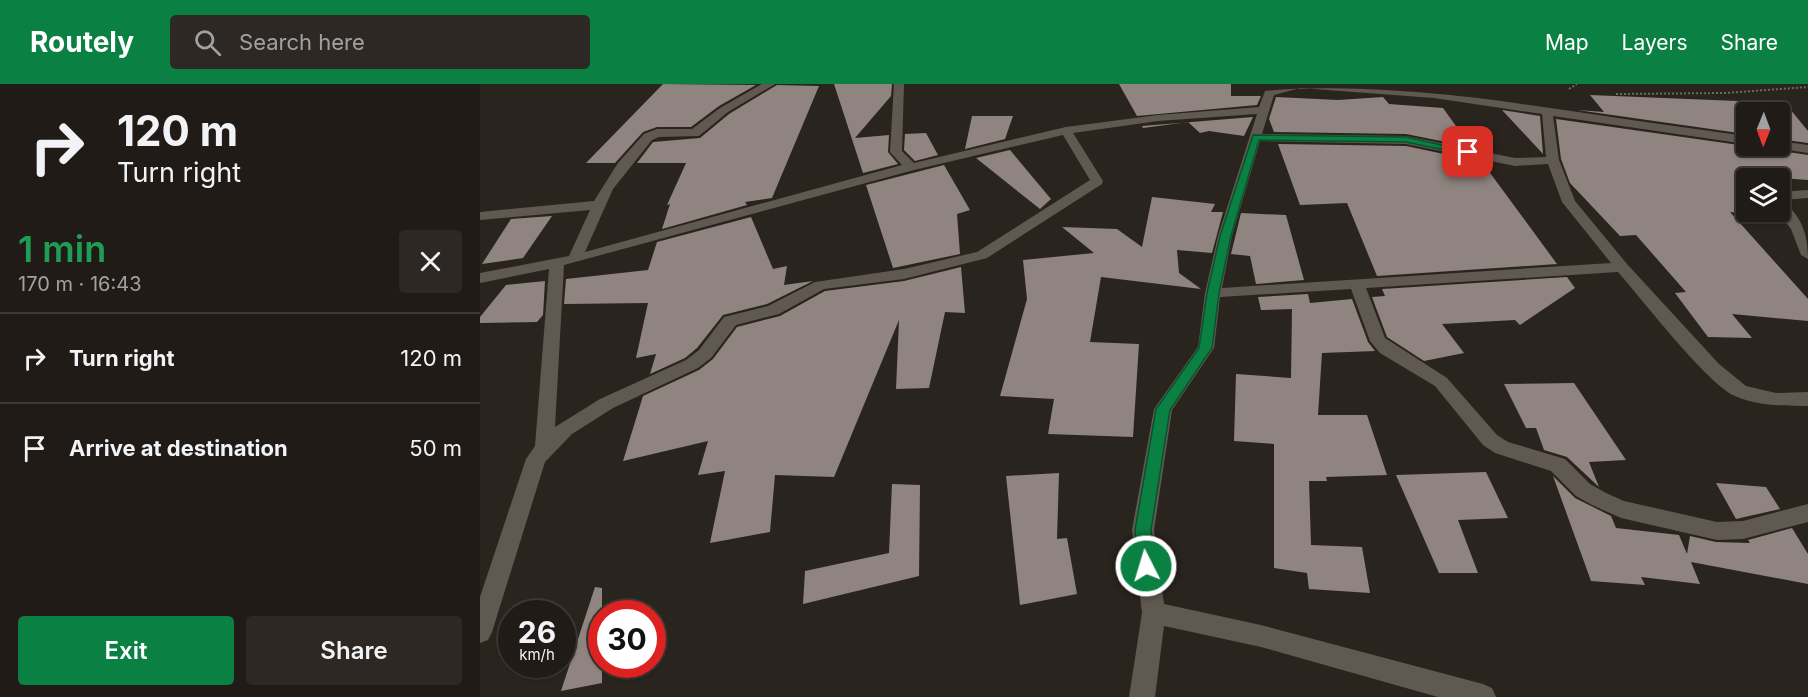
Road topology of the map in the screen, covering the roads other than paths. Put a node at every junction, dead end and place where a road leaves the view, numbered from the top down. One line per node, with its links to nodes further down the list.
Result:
1 (770, 84): 15 (street)
2 (899, 84): 12 (street)
3 (1302, 84): 4 (street); 5 (street)
4 (1264, 110): 6 (street); 7 (street)
5 (1547, 111): 8 (street); 11 (street)
6 (1066, 131): 12 (street); 26 (street)
7 (1256, 137): 11 (street); 24 (street)
8 (1736, 139)
9 (1790, 147): 10 (street)
10 (1806, 151)
11 (1553, 160): 21 (street)
12 (911, 167): 19 (street)
13 (1808, 194): 14 (street)
14 (1790, 195)
15 (598, 206): 16 (street); 19 (street)
16 (480, 216)
17 (1790, 218): 18 (street)
18 (1808, 255)
19 (575, 259): 20 (street)
20 (557, 263): 22 (street); 26 (street)
21 (1622, 267): 23 (street); 25 (street)
22 (480, 278)
23 (1356, 282): 24 (street); 27 (street)
24 (1213, 293): 28 (street)
25 (1808, 399)
26 (544, 445): 29 (street)
27 (1808, 513)
28 (1154, 613): 30 (street); 31 (street)
29 (480, 632)
30 (1142, 697)
31 (1483, 697)

